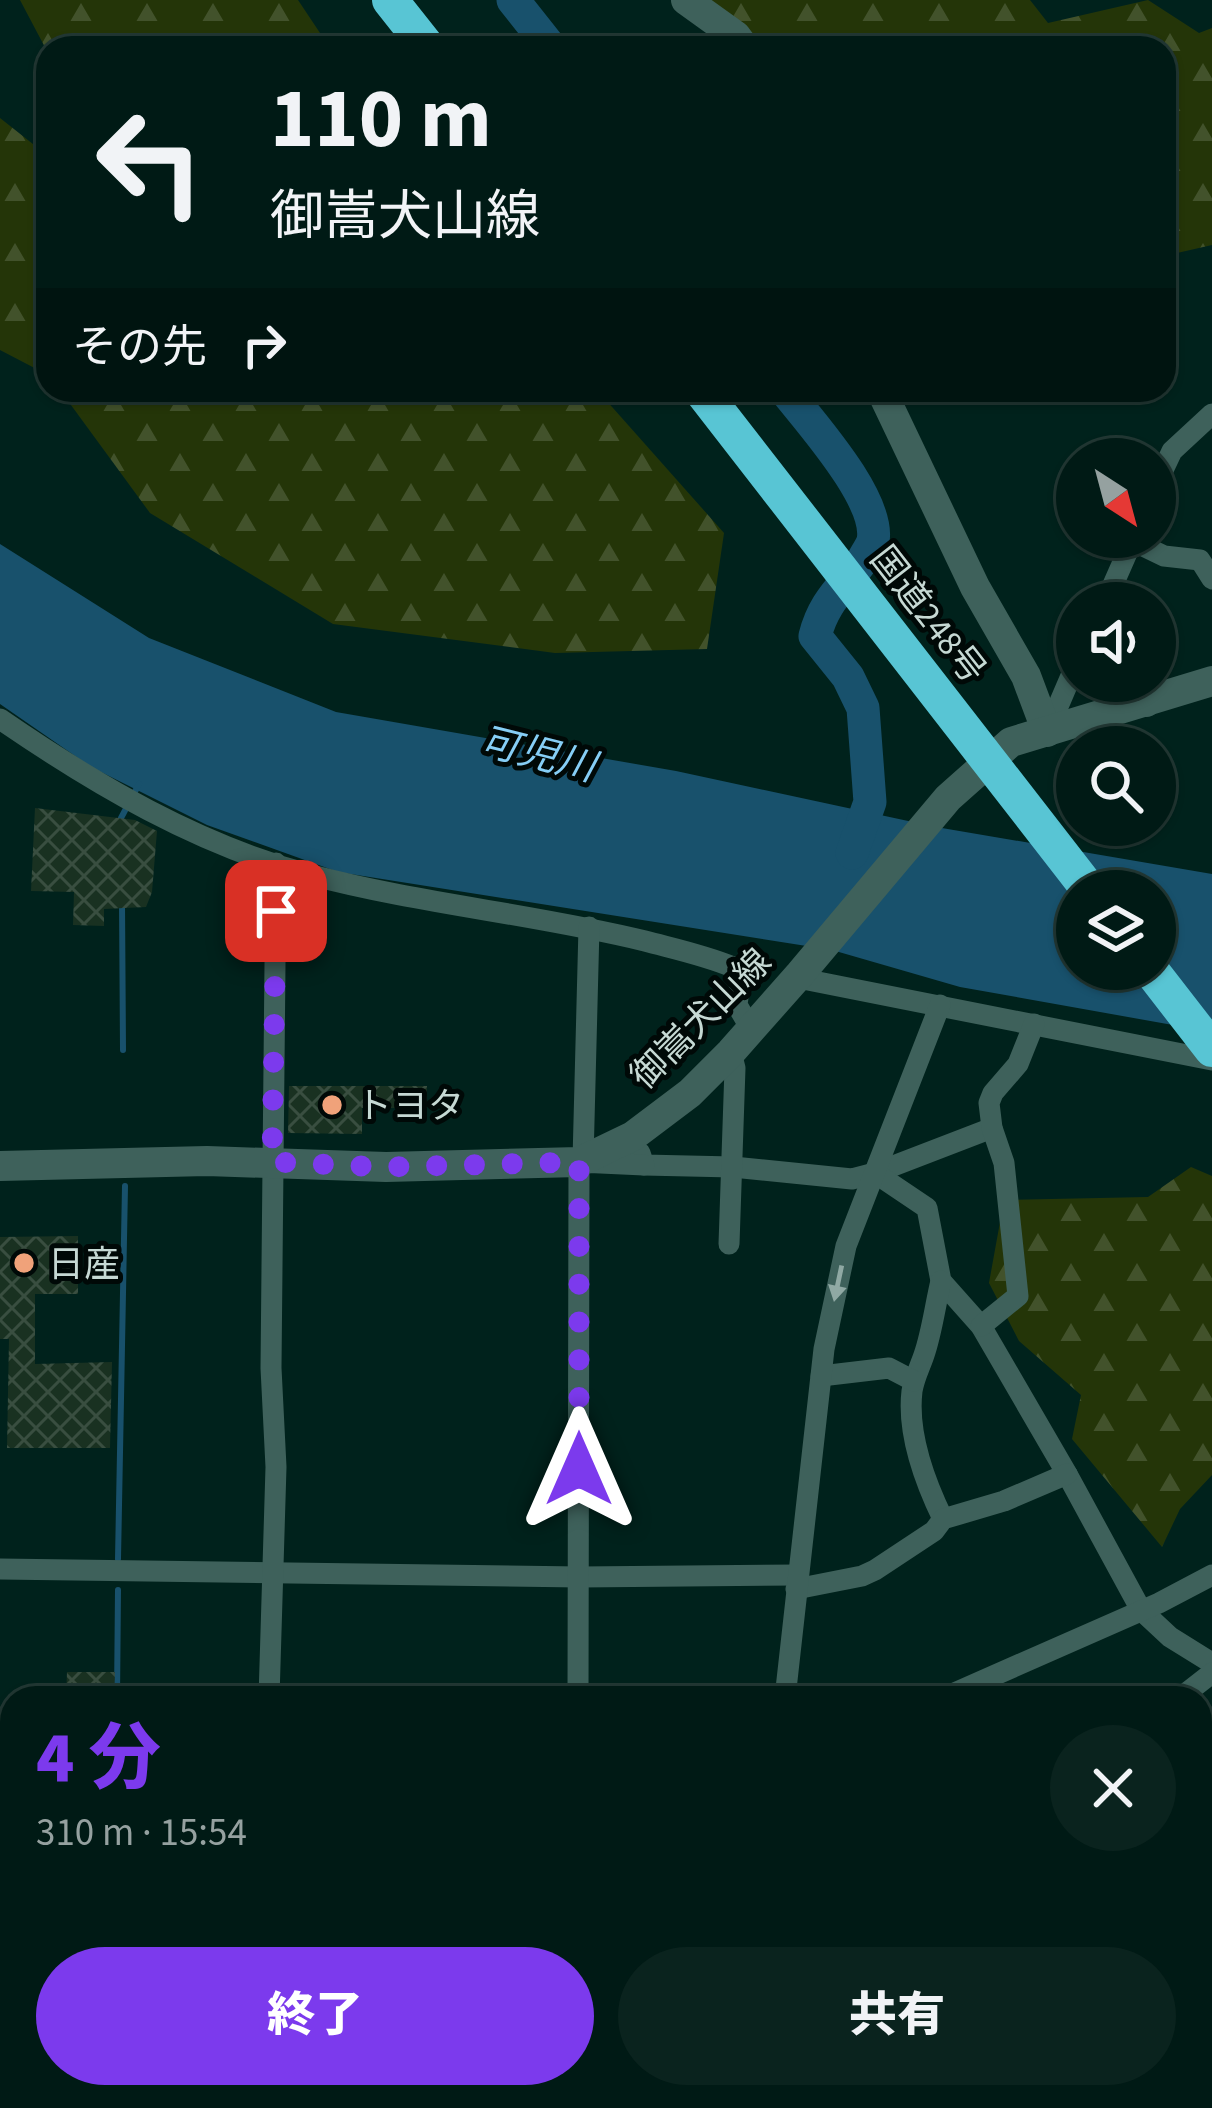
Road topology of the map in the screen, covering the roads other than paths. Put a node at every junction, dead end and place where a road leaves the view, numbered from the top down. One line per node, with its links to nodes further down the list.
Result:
1 (390, 0): 3 (highway)
2 (686, 0): 4 (main road)
3 (418, 36)
4 (736, 36)
5 (710, 402): 18 (highway, 国道248号)
6 (886, 402): 16 (main road)
7 (1212, 414): 8 (street)
8 (1176, 448)
9 (1176, 557): 10 (street)
10 (1212, 579)
11 (1212, 681): 12 (main road, 御嵩犬山線)
12 (1176, 692)
13 (1060, 702): 16 (street)
14 (1143, 702): 16 (main road, 御嵩犬山線)
15 (0, 719): 17 (street)
16 (1047, 732): 20 (main road, 御嵩犬山線)
17 (276, 863): 19 (street); 30 (street)
18 (1074, 870)
19 (589, 927): 24 (street); 29 (street)
20 (800, 974): 22 (street); 24 (main road, 御嵩犬山線)
21 (1166, 990): 25 (highway)
22 (940, 1005): 23 (street); 34 (street)
23 (1034, 1024): 26 (street); 27 (street)
24 (741, 1041): 28 (main road, 御嵩犬山線); 33 (street)
25 (1212, 1049)
26 (1212, 1060)
27 (992, 1128): 34 (street); 37 (street)
28 (633, 1136): 29 (main road, 御嵩犬山線); 32 (street)
29 (581, 1161): 30 (main road, 御嵩犬山線); 32 (street); 45 (street)
30 (272, 1162): 31 (main road, 御嵩犬山線); 43 (street)
31 (0, 1166)
32 (644, 1166): 33 (street)
33 (733, 1167): 34 (street); 35 (street)
34 (875, 1173): 36 (street); 38 (street, one-way to 38)
35 (729, 1244)
36 (941, 1281): 37 (street); 39 (street)
37 (981, 1326): 40 (street)
38 (821, 1376): 39 (street); 46 (street)
39 (914, 1382): 41 (street)
40 (1067, 1474): 41 (street); 47 (street)
41 (943, 1519): 46 (street)
42 (0, 1569): 43 (street)
43 (272, 1571): 45 (street); 49 (street)
44 (1212, 1575): 47 (street)
45 (580, 1577): 46 (street); 50 (street)
46 (797, 1582): 51 (street)
47 (1141, 1610): 48 (street); 52 (street)
48 (1212, 1663)
49 (269, 1686)
50 (578, 1686)
51 (786, 1686)
52 (970, 1686)

